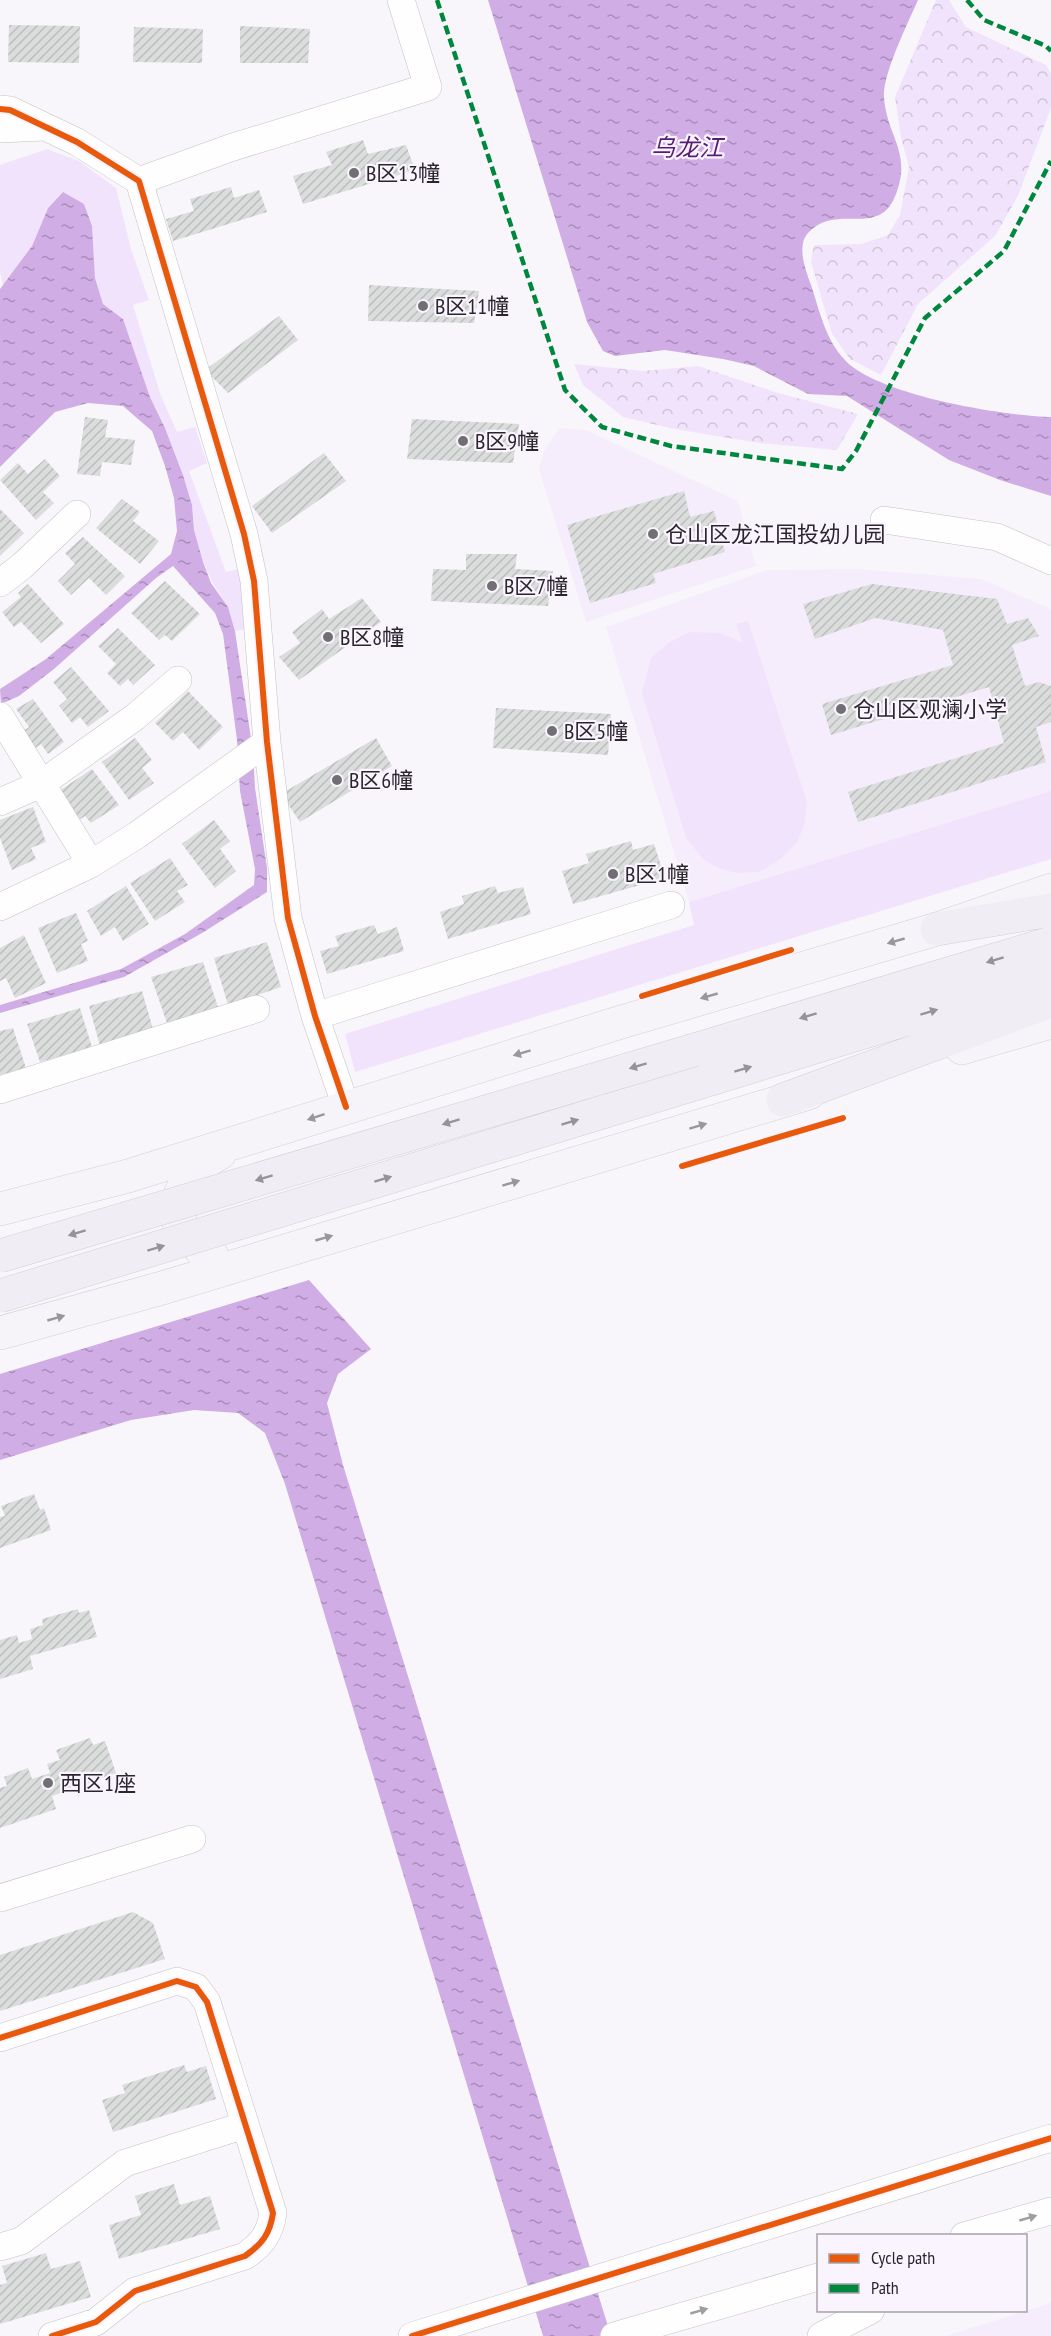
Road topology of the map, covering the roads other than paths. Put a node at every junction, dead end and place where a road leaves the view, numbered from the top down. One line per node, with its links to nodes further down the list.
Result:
1 (401, 0): 5 (street)
2 (0, 109): 3 (street)
3 (47, 127): 4 (street); 5 (street)
4 (0, 129)
5 (139, 181): 12 (street)
6 (77, 514): 9 (street)
7 (884, 520): 8 (street)
8 (1051, 561)
9 (0, 583)
10 (178, 681): 13 (street)
11 (0, 716): 13 (street)
12 (253, 752): 15 (street); 25 (street)
13 (41, 784): 14 (street); 15 (street)
14 (0, 802)
15 (91, 864): 18 (street)
16 (1051, 890): 20 (main road)
17 (671, 905): 25 (street)
18 (0, 907)
19 (1051, 910): 20 (highway)
20 (937, 929): 29 (main road, one-way to 29)
21 (1051, 943): 33 (highway, one-way to 33, bridge)
22 (1051, 975): 35 (highway, one-way to 22, bridge)
23 (1051, 1001): 28 (highway)
24 (256, 1009): 27 (street)
25 (315, 1016): 29 (street)
26 (1051, 1022): 28 (main road)
27 (0, 1090)
28 (783, 1100): 32 (main road, one-way to 28)
29 (346, 1107): 30 (main road, one-way to 30)
30 (243, 1140): 31 (main road); 32 (main road)
31 (0, 1209)
32 (278, 1252): 37 (main road, one-way to 32)
33 (0, 1256)
34 (0, 1278): 36 (main road)
35 (0, 1296)
36 (0, 1319)
37 (0, 1333)
38 (192, 1839): 39 (street)
39 (0, 1898)
40 (0, 2038): 41 (street)
41 (245, 2125): 46 (street); 49 (street)
42 (1051, 2138): 50 (street)
43 (1051, 2211): 44 (street, one-way to 43)
44 (994, 2230): 45 (street)
45 (970, 2234)
46 (0, 2247)
47 (817, 2278): 51 (street, one-way to 47)
48 (867, 2312): 52 (street)
49 (52, 2336)
50 (412, 2336)
51 (614, 2336)
52 (821, 2336)

